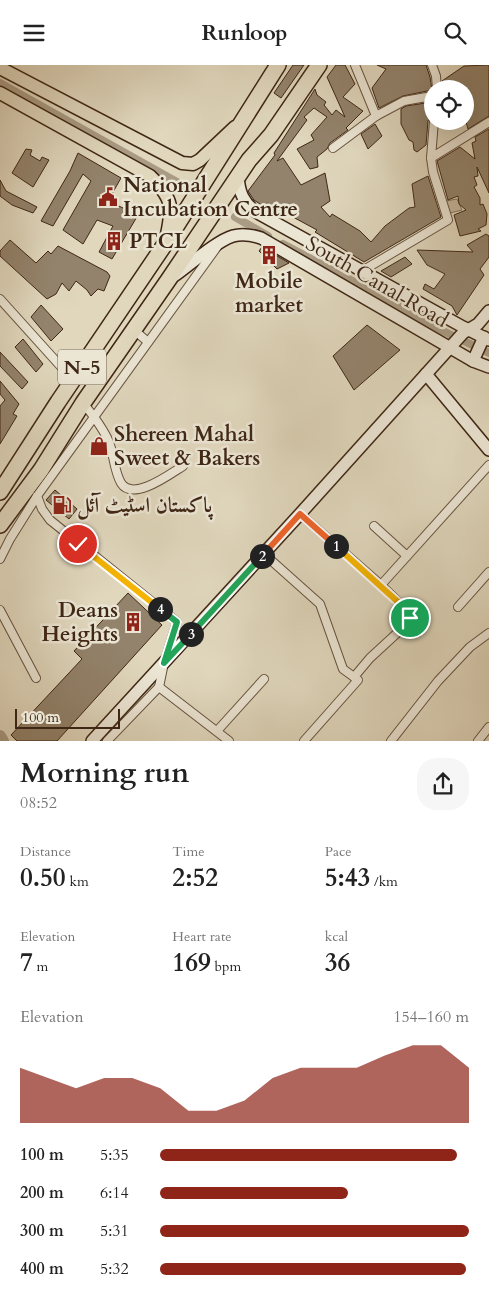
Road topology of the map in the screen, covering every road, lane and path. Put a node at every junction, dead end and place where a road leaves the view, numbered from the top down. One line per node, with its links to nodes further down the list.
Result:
1 (278, 65): 9 (highway, N-5)
2 (319, 65): 15 (highway, N-5)
3 (355, 65): 10 (street)
4 (432, 65): 6 (street)
5 (0, 68): 9 (main road)
6 (436, 80)
7 (0, 93): 16 (main road)
8 (424, 97): 10 (street)
9 (247, 115): 16 (highway, N-5)
10 (376, 116): 13 (street)
11 (489, 122): 14 (street)
12 (433, 130): 14 (street)
13 (333, 148)
14 (431, 158): 18 (street)
15 (236, 184): 18 (main road); 19 (highway, N-5)
16 (165, 243): 32 (highway, N-5)
17 (220, 243): 19 (main road, South Canal Road); 25 (street); 26 (main road, South Canal Road)
18 (362, 271): 23 (main road)
19 (169, 279): 22 (highway, N-5)
20 (0, 299): 32 (street)
21 (489, 311): 23 (main road)
22 (134, 330): 25 (street); 28 (highway, N-5)
23 (465, 331): 24 (main road); 26 (main road)
24 (486, 339): 27 (main road)
25 (148, 343): 31 (street)
26 (451, 347): 27 (main road, South Canal Road); 30 (main road)
27 (473, 360): 29 (main road, South Canal Road)
28 (108, 367): 31 (street); 33 (highway, N-5)
29 (489, 367)
30 (426, 374): 36 (main road); 43 (main road)
31 (122, 378): 34 (street)
32 (73, 380): 37 (highway, N-5)
33 (83, 403): 34 (street); 35 (highway, N-5)
34 (94, 417): 39 (street); 40 (street)
35 (60, 440): 37 (highway); 40 (street); 44 (highway, N-5)
36 (489, 450)
37 (20, 460): 41 (highway, N-5)
38 (489, 465): 47 (street)
39 (182, 466)
40 (52, 474): 42 (street)
41 (0, 492)
42 (37, 496): 48 (street); 54 (street)
43 (300, 514): 46 (main road); 50 (street)
44 (0, 525)
45 (374, 526): 47 (street)
46 (264, 554): 54 (main road); 55 (street)
47 (407, 555): 50 (street)
48 (0, 559)
49 (489, 571): 51 (street)
50 (381, 585): 55 (street)
51 (458, 607)
52 (0, 611): 56 (street)
53 (489, 635): 65 (street)
54 (164, 663): 58 (street); 62 (main road)
55 (354, 677): 64 (street)
56 (36, 678)
57 (264, 679): 60 (street)
58 (159, 687): 60 (street); 63 (street)
59 (489, 727): 66 (street)
60 (217, 731): 61 (street)
61 (224, 740)
62 (92, 741)
63 (107, 741)
64 (304, 741)
65 (391, 741)
66 (478, 741)

